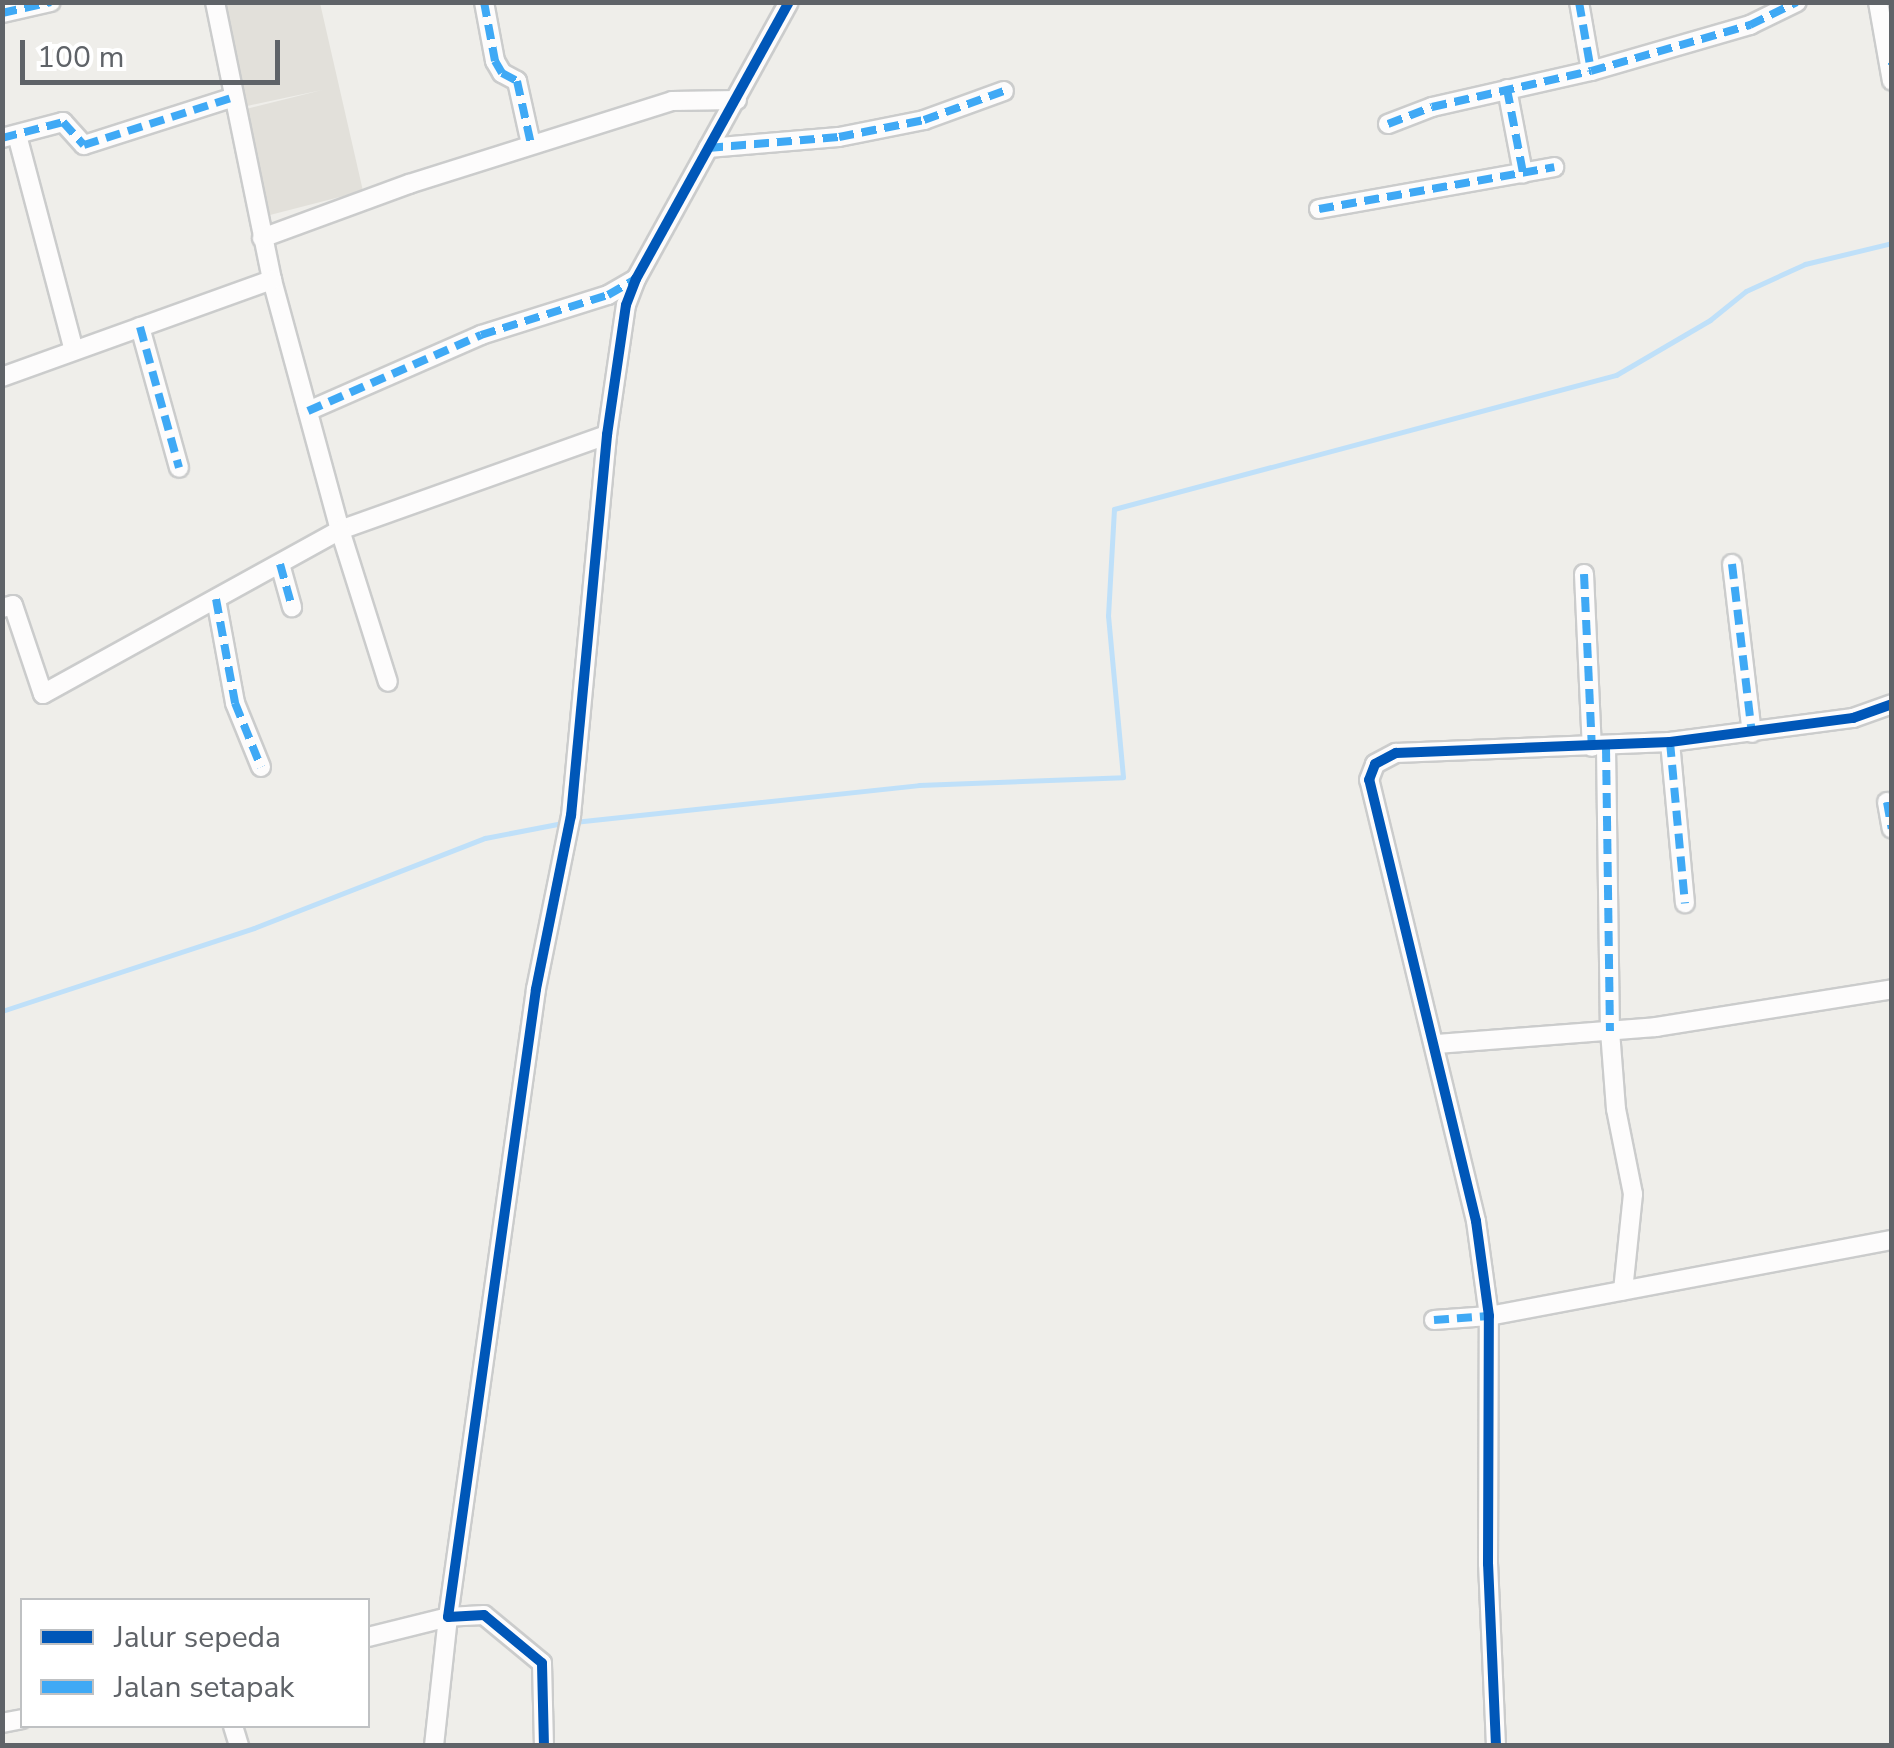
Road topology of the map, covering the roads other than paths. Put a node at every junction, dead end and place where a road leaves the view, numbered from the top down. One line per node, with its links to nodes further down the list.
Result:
1 (51, 2): 8 (street)
2 (215, 2): 13 (street)
3 (484, 2): 17 (street)
4 (789, 2): 14 (street)
5 (1579, 2): 9 (street)
6 (1797, 2): 9 (street)
7 (1878, 2): 10 (street)
8 (2, 13)
9 (1591, 71): 11 (street)
10 (1891, 71)
11 (1507, 89): 15 (street); 20 (street)
12 (1004, 91): 18 (street)
13 (234, 97): 16 (street); 22 (street)
14 (736, 100): 17 (street); 18 (street)
15 (1388, 124)
16 (10, 137): 26 (street)
17 (532, 144): 22 (street)
18 (708, 148): 23 (street)
19 (1554, 167): 20 (street)
20 (1523, 173): 21 (street)
21 (1319, 209)
22 (262, 238): 24 (street)
23 (636, 279): 28 (street); 29 (street)
24 (272, 280): 25 (street); 28 (street)
25 (140, 327): 26 (street); 30 (street)
26 (74, 351): 27 (street)
27 (2, 376)
28 (308, 411): 31 (street)
29 (607, 435): 31 (street); 54 (street)
30 (179, 468)
31 (340, 530): 32 (street); 38 (street)
32 (280, 564): 35 (street); 36 (street)
33 (1732, 564): 40 (street)
34 (1584, 574): 42 (street)
35 (216, 599): 37 (street); 43 (street)
36 (292, 607)
37 (2, 608)
38 (388, 682)
39 (1892, 704): 40 (street)
40 (1752, 732): 41 (street)
41 (1670, 742): 42 (street); 46 (street)
42 (1599, 747): 48 (street); 49 (street)
43 (261, 767)
44 (1887, 802): 45 (street)
45 (1892, 829)
46 (1685, 903)
47 (1892, 989): 48 (street)
48 (1610, 1031): 49 (street); 51 (street)
49 (1436, 1044): 52 (street)
50 (1892, 1240): 51 (street)
51 (1623, 1290): 52 (street)
52 (1489, 1316): 53 (street); 58 (street)
53 (1434, 1320)
54 (448, 1616): 55 (street); 56 (street); 57 (street)
55 (370, 1637)
56 (434, 1746)
57 (544, 1746)
58 (1496, 1746)

